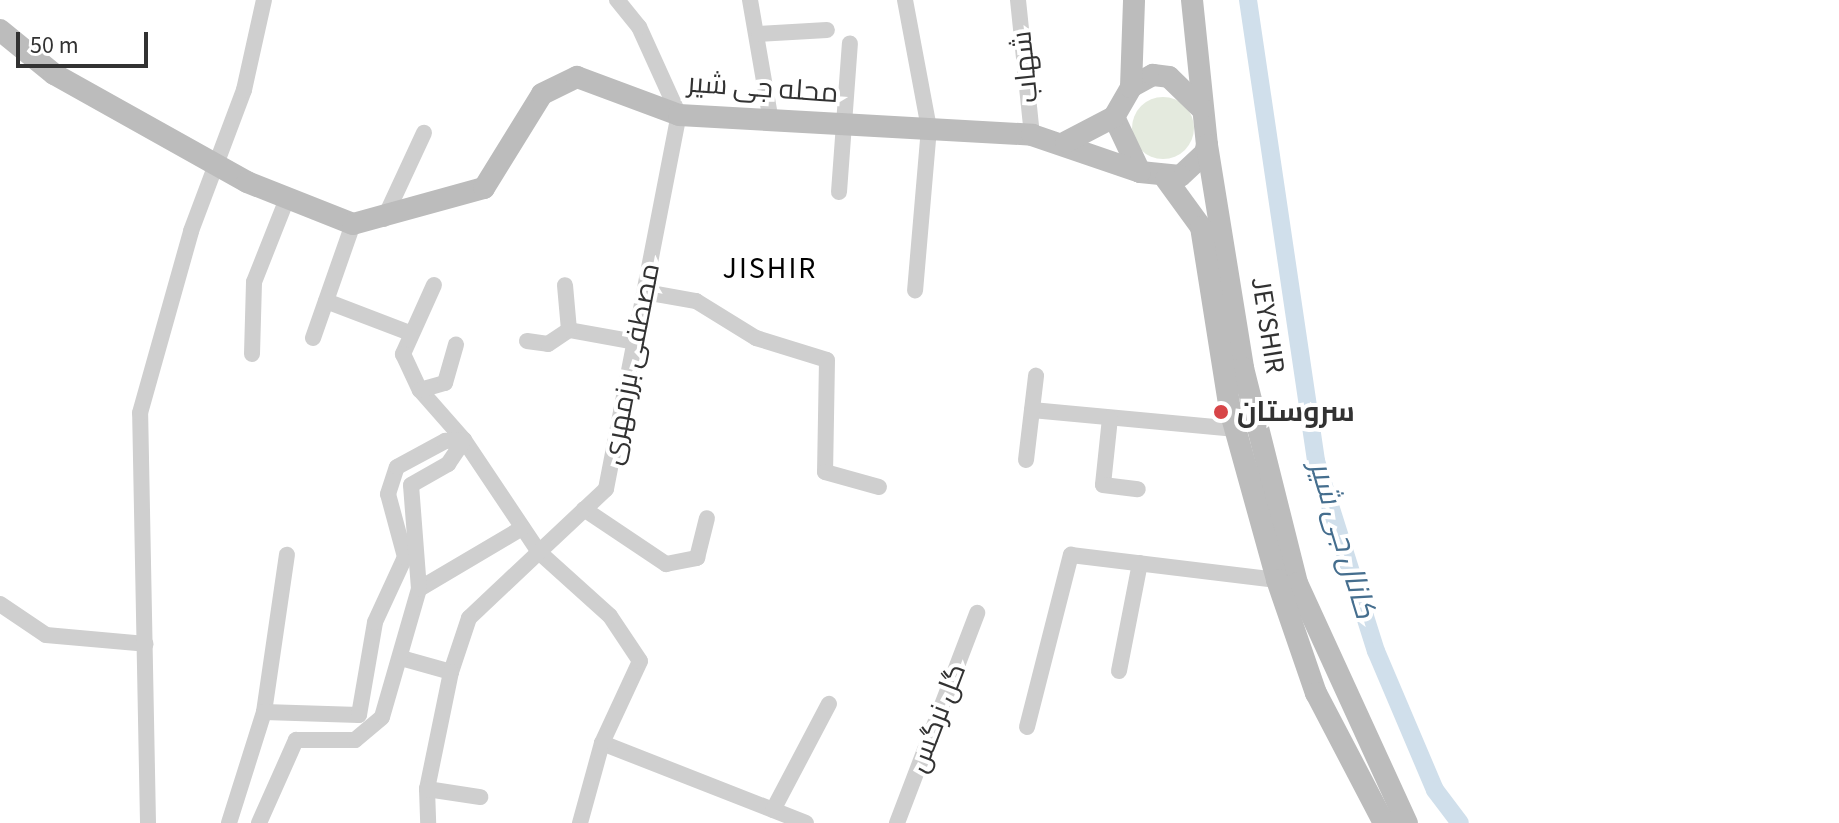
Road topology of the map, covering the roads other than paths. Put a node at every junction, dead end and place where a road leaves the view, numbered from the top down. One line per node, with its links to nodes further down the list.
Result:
1 (264, 0): 23 (street)
2 (617, 0): 14 (street)
3 (750, 0): 10 (street)
4 (905, 0): 18 (street)
5 (1018, 0): 20 (street, شهاب)
6 (1134, 0): 12 (main road)
7 (1192, 0): 13 (main road)
8 (0, 30): 23 (main road, محله جی شیر)
9 (827, 30): 10 (street)
10 (759, 34): 16 (street)
11 (850, 43): 17 (street)
12 (1131, 87): 13 (main road); 15 (main road)
13 (1201, 108): 22 (main road)
14 (679, 115): 16 (main road, محله جی شیر); 28 (main road, محله جی شیر); 33 (street, مصطفی برزمهری)
15 (1114, 117): 21 (main road); 24 (main road)
16 (771, 121): 17 (main road, محله جی شیر)
17 (849, 124): 18 (main road, محله جی شیر); 26 (street)
18 (929, 128): 20 (main road, محله جی شیر); 32 (street)
19 (424, 133): 28 (street)
20 (1032, 135): 21 (main road, محله جی شیر)
21 (1066, 142): 24 (main road, محله جی شیر)
22 (1207, 145): 25 (main road); 80 (main road, JEYSHIR)
23 (220, 166): 27 (main road, محله جی شیر); 61 (street)
24 (1140, 172): 25 (main road)
25 (1166, 179): 46 (main road, JEYSHIR)
26 (839, 192)
27 (286, 201): 29 (main road, محله جی شیر); 41 (street)
28 (384, 219): 29 (main road, محله جی شیر)
29 (353, 224): 34 (street)
30 (434, 285): 36 (street)
31 (565, 285): 35 (street)
32 (915, 290)
33 (645, 292): 39 (street, مصطفی برزمهری); 49 (street)
34 (326, 301): 36 (street); 37 (street)
35 (569, 330): 38 (street); 39 (street)
36 (410, 333): 43 (street)
37 (313, 338)
38 (527, 341)
39 (635, 342): 51 (street, مصطفی برزمهری)
40 (456, 345): 43 (street)
41 (252, 354)
42 (1036, 376): 44 (street)
43 (420, 390): 47 (street)
44 (1032, 410): 45 (street); 48 (street)
45 (1110, 418): 46 (street); 50 (street)
46 (1236, 429): 57 (main road, JEYSHIR)
47 (464, 440): 53 (street); 58 (street); 66 (street)
48 (1026, 460)
49 (879, 487)
50 (1138, 489)
51 (584, 509): 52 (street); 54 (street, مصطفی برزمهری)
52 (707, 518)
53 (522, 528): 54 (street); 58 (street)
54 (539, 552): 64 (street, مصطفی برزمهری); 68 (street)
55 (287, 555): 66 (street)
56 (1140, 563): 57 (street); 63 (street); 67 (street)
57 (1277, 580): 79 (main road, JEYSHIR)
58 (419, 589): 62 (street)
59 (0, 604): 61 (street)
60 (977, 613): 78 (street, گل نرگس)
61 (146, 644): 73 (street)
62 (401, 658): 64 (street); 75 (street)
63 (1119, 671)
64 (451, 672): 69 (street, مصطفی برزمهری)
65 (829, 704): 71 (street)
66 (264, 712): 74 (street)
67 (1027, 727)
68 (602, 743): 71 (street); 72 (street)
69 (427, 789): 70 (street); 76 (street, مصطفی برزمهری)
70 (480, 797)
71 (773, 810): 77 (street)
72 (583, 822)
73 (148, 823)
74 (229, 823)
75 (259, 823)
76 (428, 823)
77 (806, 823)
78 (897, 823)
79 (1384, 823)
80 (1407, 823)

